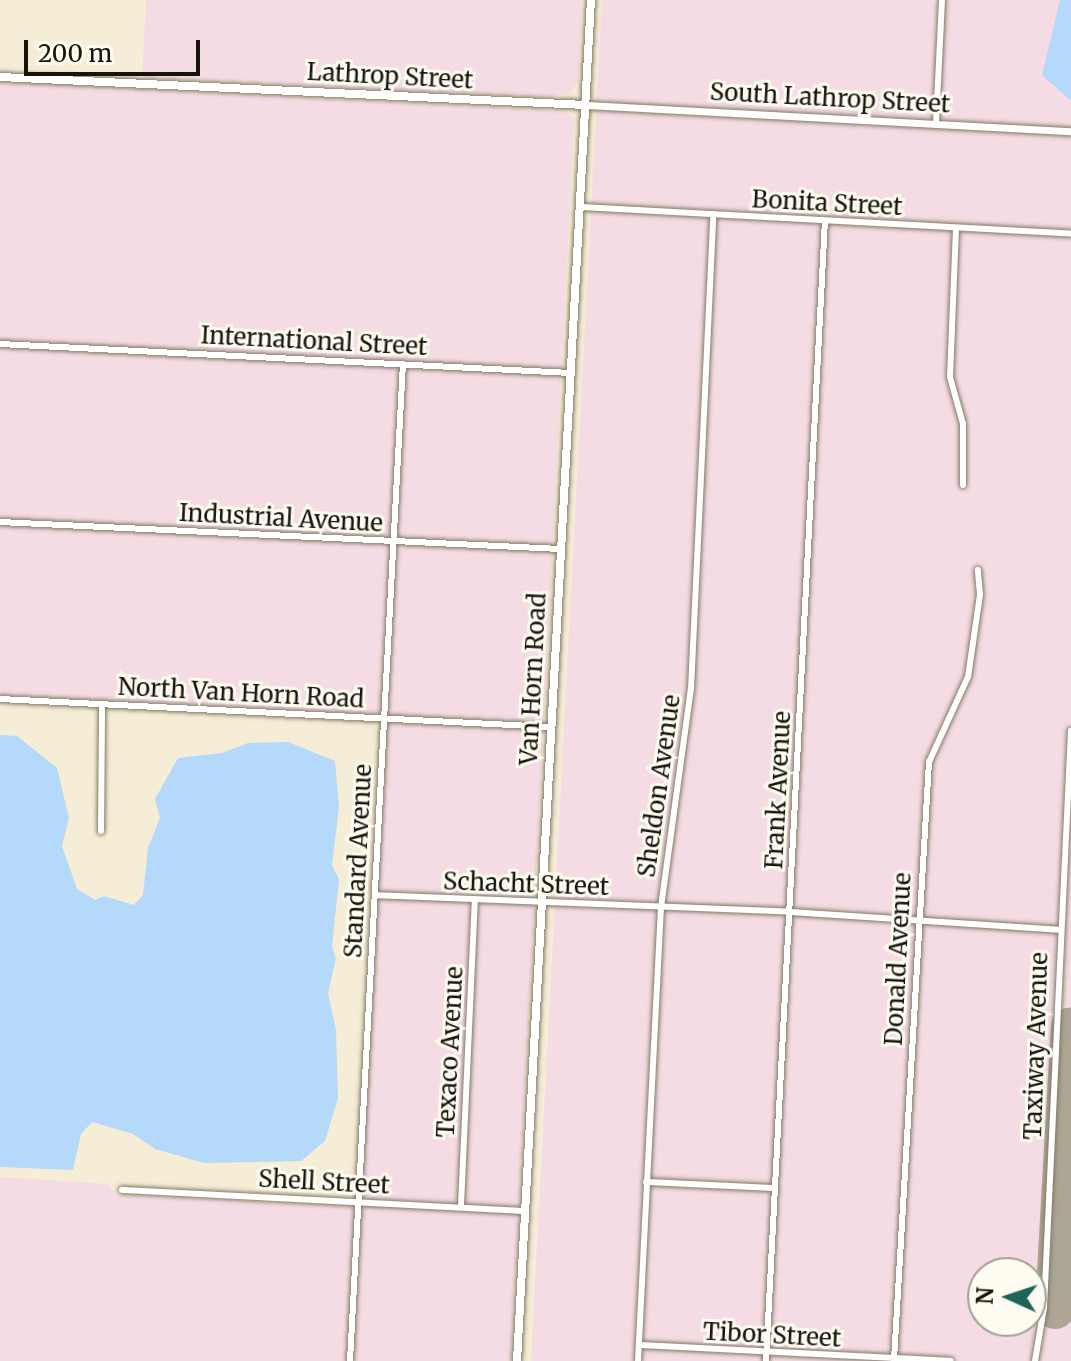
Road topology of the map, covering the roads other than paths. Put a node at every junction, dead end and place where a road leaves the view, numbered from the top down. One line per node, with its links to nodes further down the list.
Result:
1 (591, 0): 4 (main road, Van Horn Road)
2 (942, 0): 5 (street)
3 (0, 77): 4 (main road, Lathrop Street)
4 (586, 105): 5 (street, South Lathrop Street); 7 (main road, Van Horn Road)
5 (936, 123): 6 (street, South Lathrop Street)
6 (1071, 131)
7 (580, 207): 8 (street, Bonita Street); 14 (main road, Van Horn Road)
8 (713, 215): 9 (street, Bonita Street); 29 (street, Sheldon Avenue)
9 (825, 221): 10 (street, Bonita Street); 30 (street, Frank Avenue)
10 (956, 228): 11 (street, Bonita Street); 15 (street)
11 (1071, 234)
12 (0, 344): 13 (street, International Street)
13 (403, 364): 14 (street, International Street); 17 (street, Standard Avenue)
14 (570, 373): 18 (main road, Van Horn Road)
15 (963, 485)
16 (0, 522): 17 (street, Industrial Avenue)
17 (394, 541): 18 (street, Industrial Avenue); 22 (street, Standard Avenue)
18 (560, 549): 23 (main road, Van Horn Road)
19 (978, 570): 31 (street, Donald Avenue)
20 (0, 699): 21 (street, North Van Horn Road)
21 (102, 705): 22 (street, North Van Horn Road); 25 (street)
22 (384, 717): 23 (street, North Van Horn Road); 26 (street, Standard Avenue)
23 (551, 727): 28 (main road, Van Horn Road)
24 (1071, 731): 32 (street, Taxiway Avenue)
25 (101, 831)
26 (375, 895): 27 (street, Schacht Street); 36 (street, Standard Avenue)
27 (475, 901): 28 (street, Schacht Street); 37 (street, Texaco Avenue)
28 (541, 904): 29 (street, Schacht Street); 38 (main road, Van Horn Road)
29 (661, 907): 30 (street, Schacht Street); 33 (street, Sheldon Avenue)
30 (790, 912): 31 (street, Schacht Street); 34 (street, Frank Avenue)
31 (918, 923): 32 (street, Schacht Street); 41 (street, Donald Avenue)
32 (1059, 930): 46 (street, Taxiway Avenue)
33 (646, 1182): 34 (street); 39 (street, Sheldon Avenue)
34 (775, 1188): 40 (street, Frank Avenue)
35 (122, 1190): 36 (street, Shell Street)
36 (358, 1203): 37 (street, Shell Street); 42 (street, Standard Avenue)
37 (461, 1205): 38 (street, Shell Street)
38 (525, 1211): 43 (main road, Van Horn Road)
39 (639, 1345): 40 (street, Tibor Street); 44 (street, Sheldon Avenue)
40 (766, 1358): 41 (street, Tibor Street)
41 (894, 1360): 45 (street, Tibor Street)
42 (350, 1361)
43 (517, 1361)
44 (638, 1361)
45 (951, 1361)
46 (1035, 1361)

